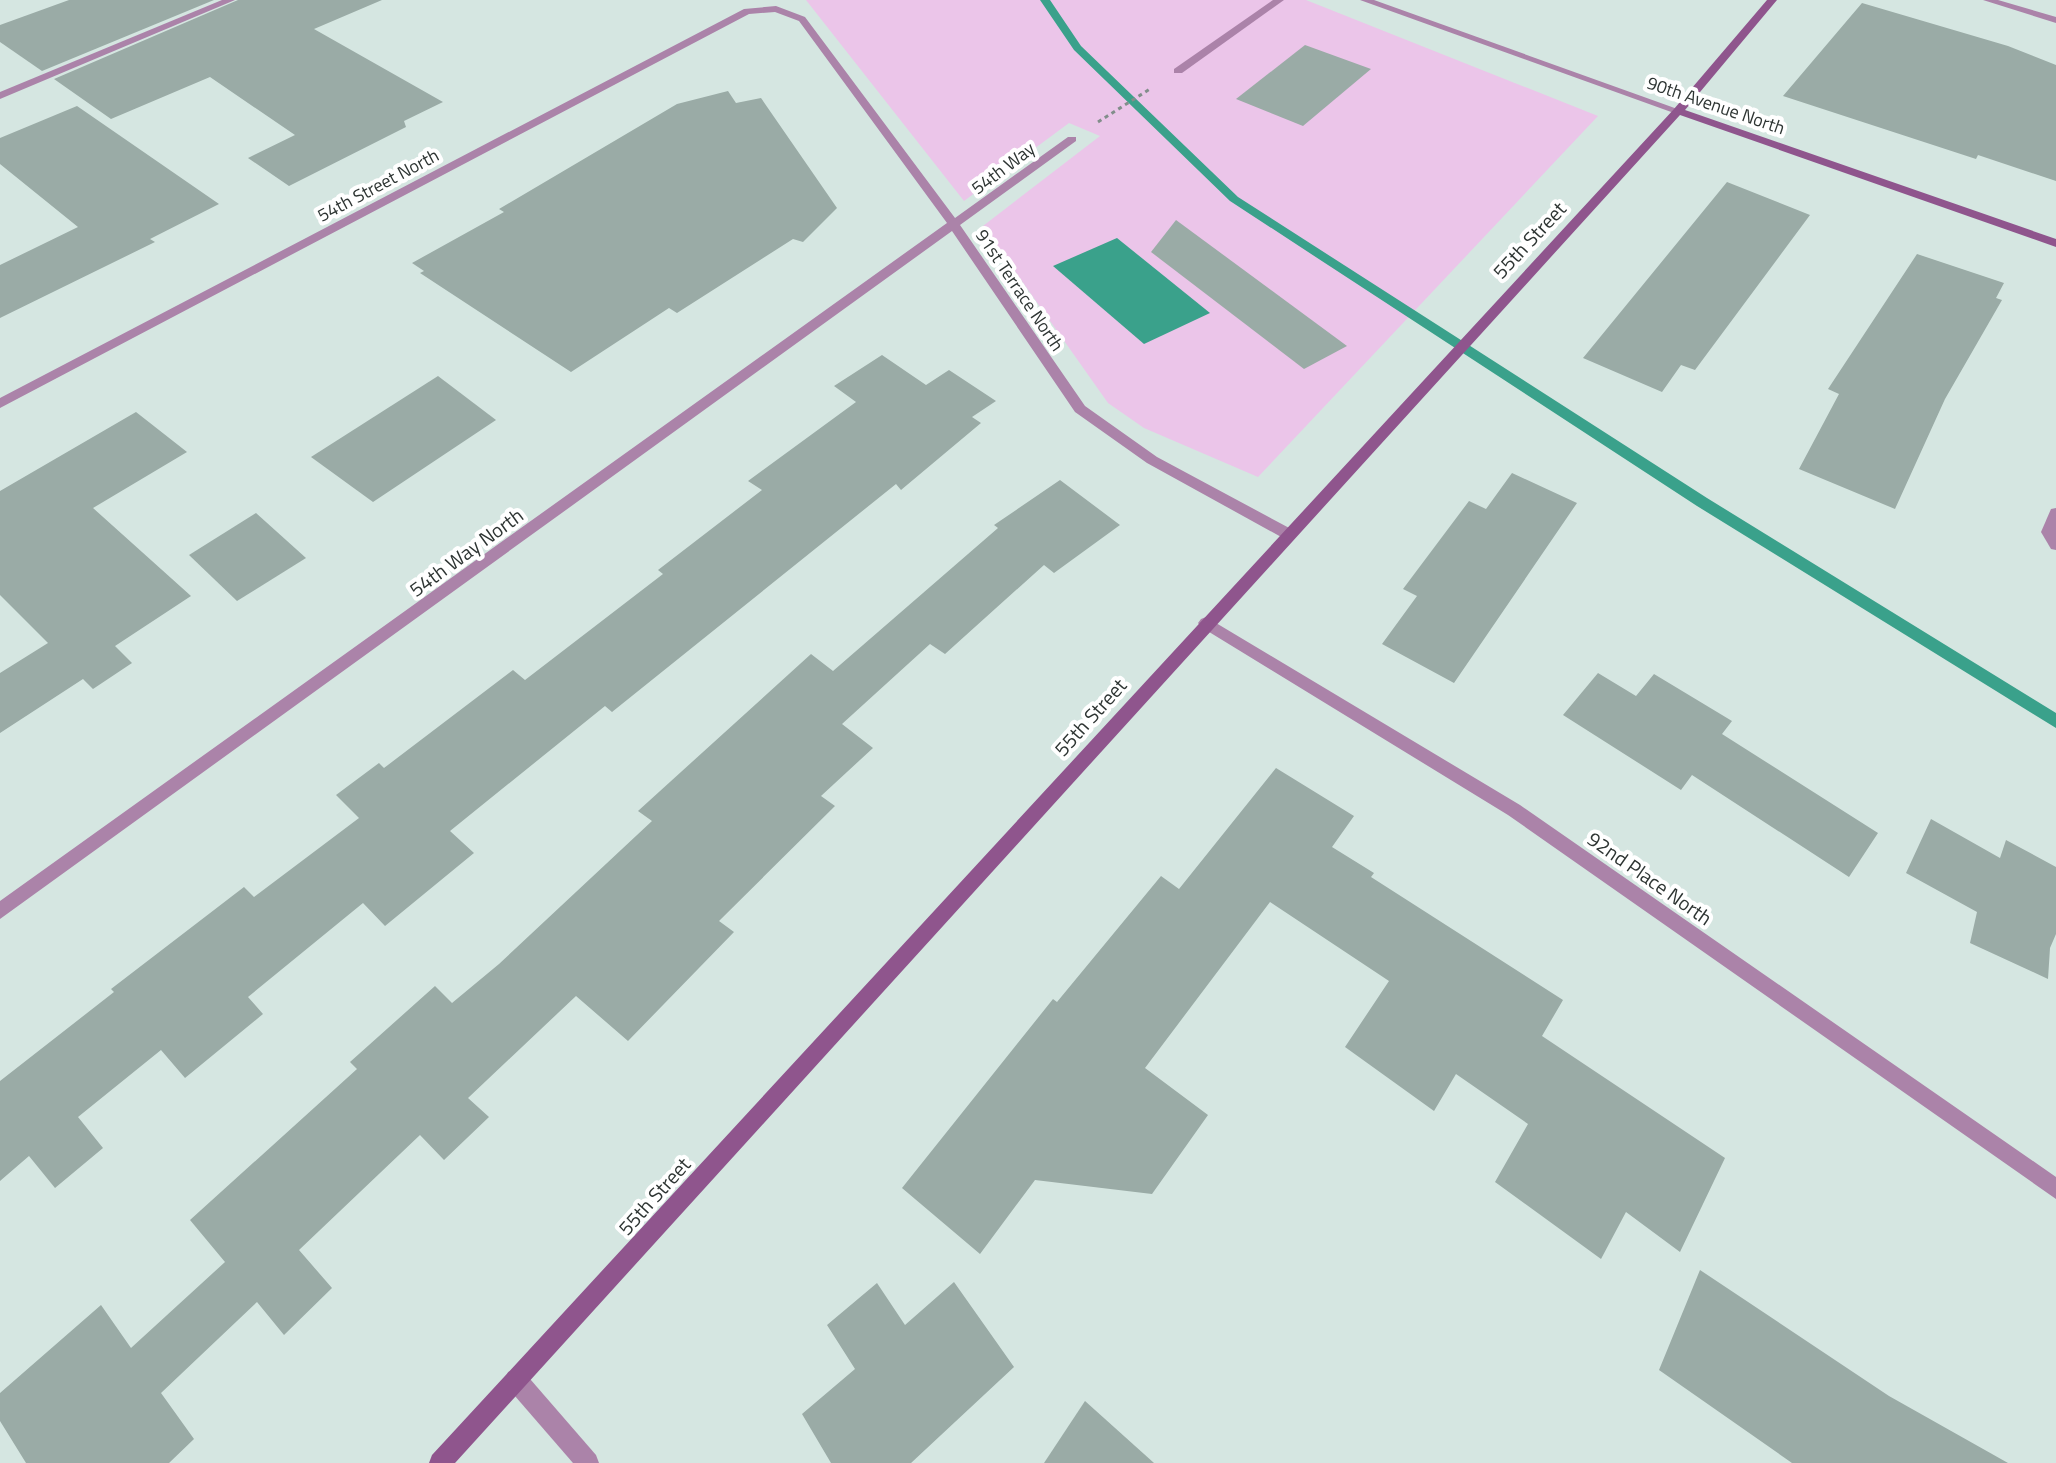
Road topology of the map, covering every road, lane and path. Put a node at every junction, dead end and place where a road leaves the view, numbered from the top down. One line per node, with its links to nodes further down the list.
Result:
1 (230, 0): 9 (street)
2 (1279, 0): 8 (street)
3 (1365, 0): 10 (street, 90th Avenue North)
4 (1772, 0): 10 (street, 55th Street)
5 (1988, 0): 7 (street)
6 (776, 9): 12 (street, 91st Terrace North); 14 (street, 54th Street North)
7 (2056, 20)
8 (1178, 71): 11 (path)
9 (0, 96)
10 (1678, 111): 13 (street, 90th Avenue North); 16 (street, 55th Street)
11 (1072, 139): 12 (street, 54th Way)
12 (955, 226): 16 (street, 91st Terrace North); 19 (street, 54th Way North)
13 (2056, 243)
14 (0, 404)
15 (2056, 513): 17 (street)
16 (1288, 534): 18 (street, 55th Street)
17 (2056, 545)
18 (1206, 623): 20 (street, 92nd Place North); 21 (street, 55th Street)
19 (0, 911)
20 (2056, 1189)
21 (516, 1380): 22 (street, 55th Street); 23 (street)
22 (440, 1463)
23 (588, 1463)

